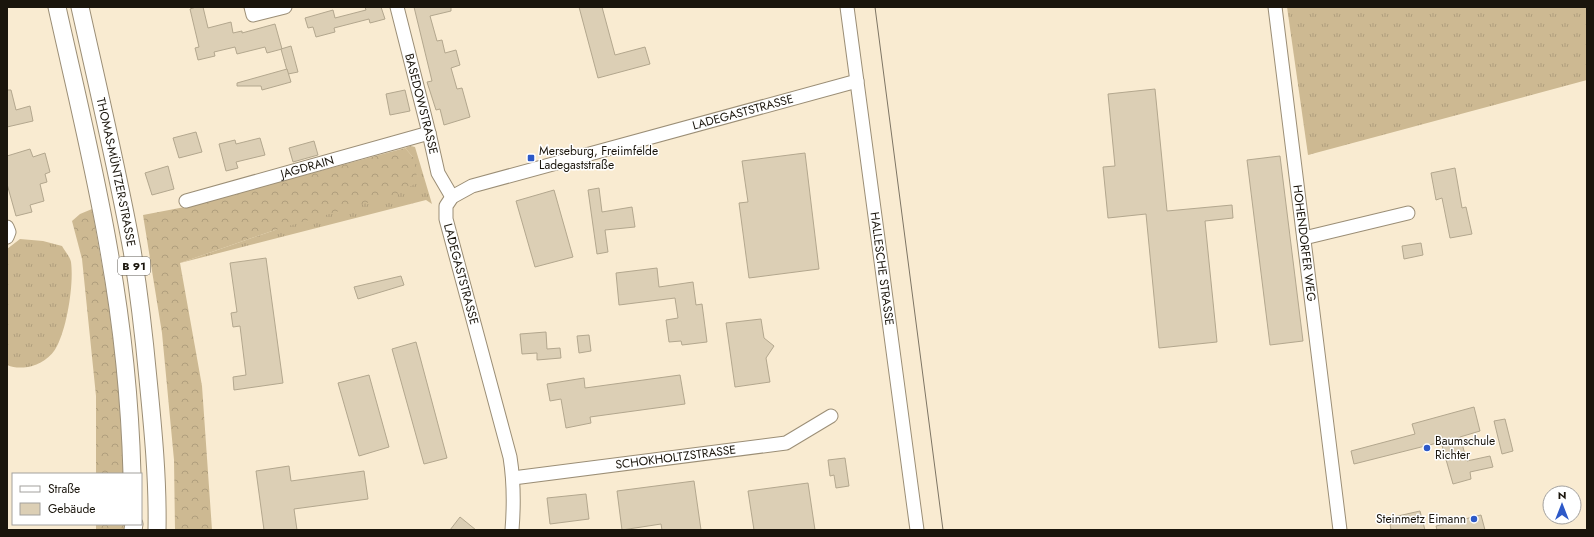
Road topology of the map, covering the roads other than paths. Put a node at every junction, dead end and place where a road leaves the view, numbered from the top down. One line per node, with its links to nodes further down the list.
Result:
1 (57, 7): 15 (main road, THOMAS-MÜNTZER-STRASSE / B 91)
2 (80, 7): 17 (main road, THOMAS-MÜNTZER-STRASSE / B 91)
3 (251, 7): 4 (street)
4 (285, 7)
5 (397, 7): 9 (street, BASEDOWSTRASSE)
6 (847, 7): 8 (street, HALLESCHE STRASSE)
7 (1275, 7): 13 (street, HOHENDORFER WEG)
8 (857, 81): 10 (street, LADEGASTSTRASSE); 19 (street, HALLESCHE STRASSE)
9 (429, 133): 10 (street, BASEDOWSTRASSE); 11 (street, JAGDRAIN)
10 (452, 197): 16 (street, LADEGASTSTRASSE)
11 (186, 202)
12 (1408, 213): 13 (street)
13 (1304, 238): 20 (street, HOHENDORFER WEG)
14 (831, 416): 16 (street, SCHOKHOLTZSTRASSE)
15 (132, 473)
16 (514, 478): 18 (street, LADEGASTSTRASSE)
17 (157, 530)
18 (512, 530)
19 (917, 530)
20 (1340, 530)

